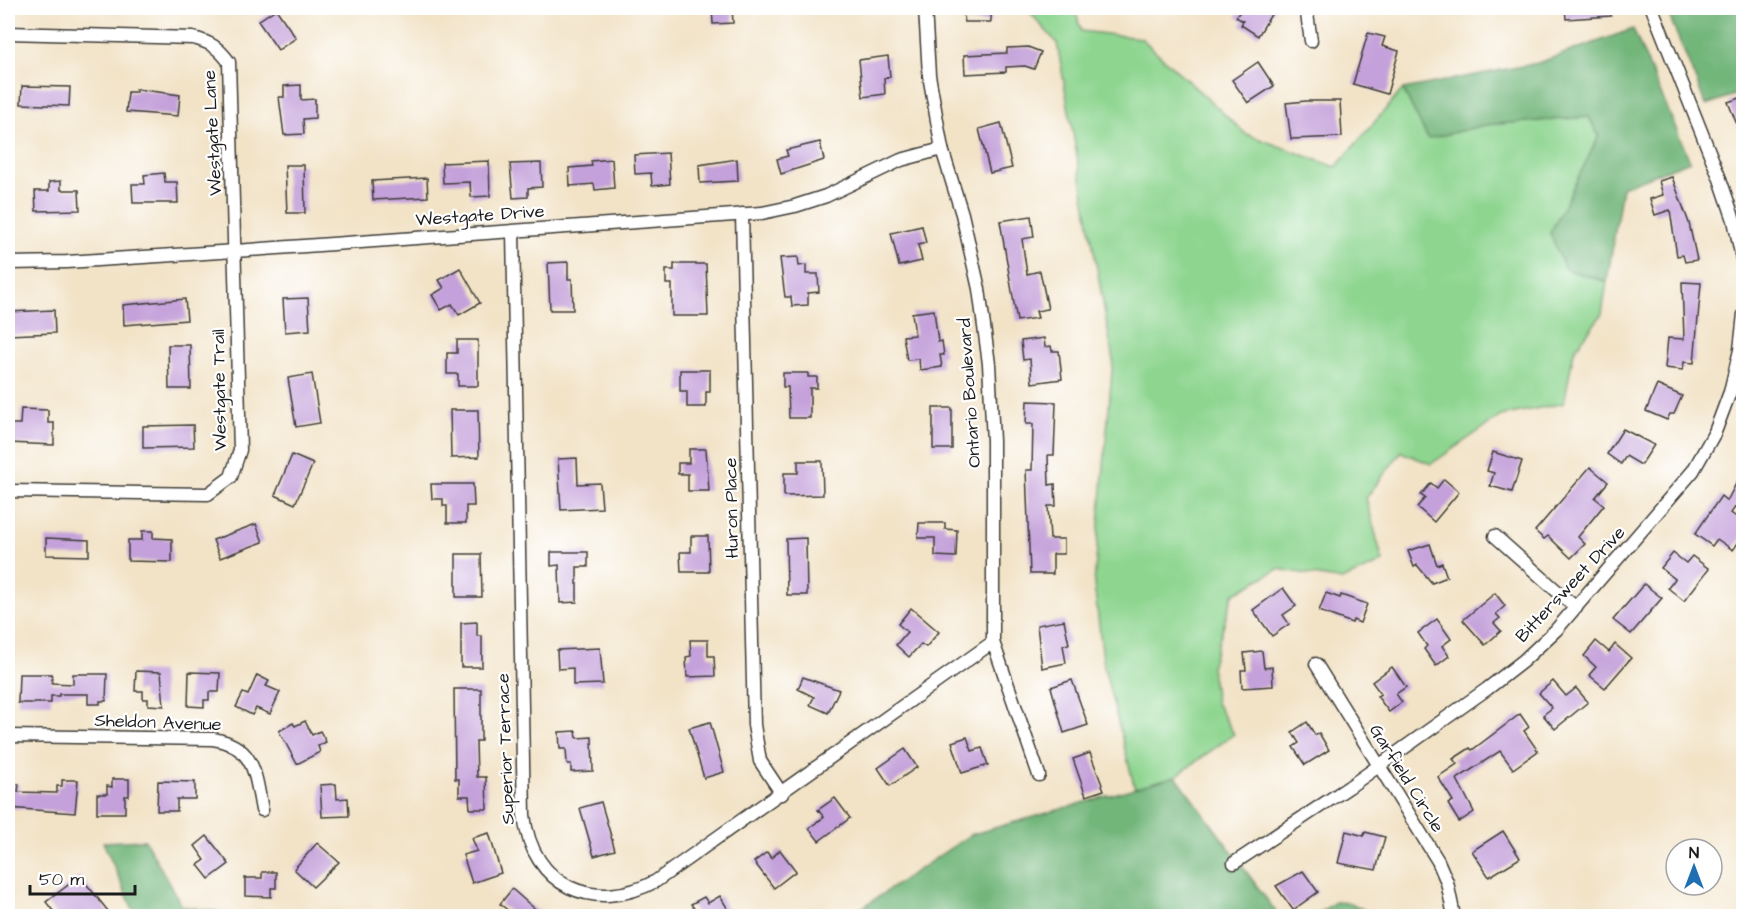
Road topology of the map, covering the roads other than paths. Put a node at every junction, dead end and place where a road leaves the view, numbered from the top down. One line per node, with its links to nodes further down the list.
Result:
1 (925, 8): 6 (street, Ontario Boulevard)
2 (1312, 8): 5 (street)
3 (1652, 8): 11 (street)
4 (8, 33): 9 (street, Westgate Lane)
5 (1311, 41)
6 (942, 149): 7 (street, Westgate Drive); 16 (street, Ontario Boulevard)
7 (742, 214): 8 (street, Westgate Drive); 21 (street, Huron Place)
8 (513, 231): 9 (street, Westgate Drive); 21 (street, Superior Terrace)
9 (235, 251): 10 (street, Westgate Drive); 13 (street, Westgate Trail)
10 (8, 263)
11 (1743, 268)
12 (1743, 314): 15 (street, Bittersweet Drive)
13 (8, 491)
14 (1495, 536): 15 (street)
15 (1576, 608): 19 (street, Bittersweet Drive)
16 (993, 642): 20 (street, Ontario Boulevard); 21 (street, Superior Terrace)
17 (1316, 664): 19 (street, Garfield Circle)
18 (8, 735): 22 (street, Sheldon Avenue)
19 (1377, 764): 23 (street, Bittersweet Drive); 24 (street, Garfield Circle)
20 (1039, 774)
21 (782, 794)
22 (261, 810)
23 (1234, 863)
24 (1454, 916)

